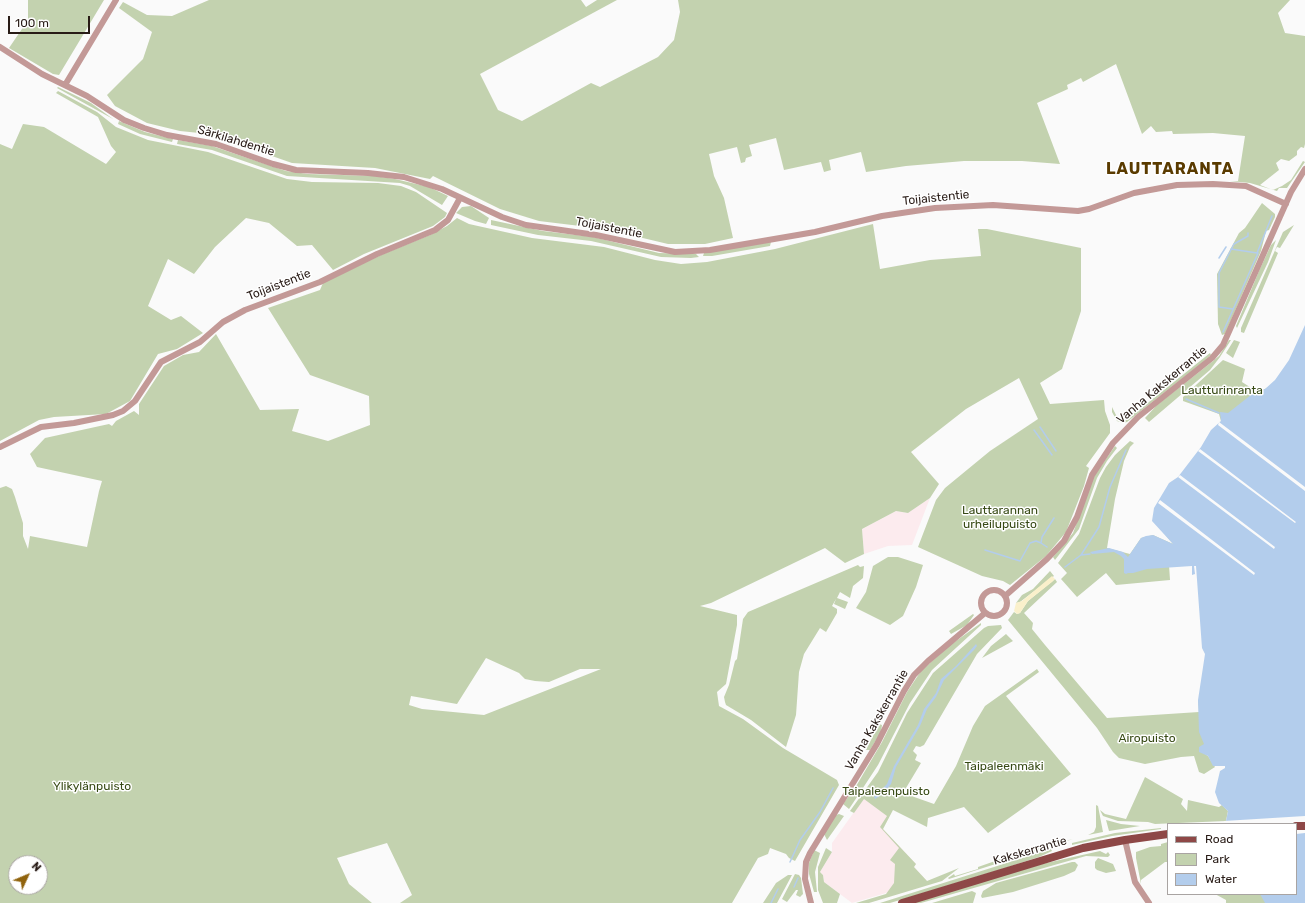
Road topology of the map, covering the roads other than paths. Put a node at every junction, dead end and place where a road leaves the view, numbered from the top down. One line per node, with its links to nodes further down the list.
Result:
1 (116, 0): 3 (street)
2 (0, 47): 3 (street, Särkilahdentie)
3 (65, 85): 5 (street, Särkilahdentie)
4 (1305, 169): 6 (street, Vanha Kakskerrantie)
5 (460, 198): 6 (street, Toijaistentie); 7 (street, Toijaistentie)
6 (1286, 204): 8 (street, Vanha Kakskerrantie)
7 (0, 447)
8 (1005, 596): 9 (street); 9 (street)
9 (985, 613): 12 (street, Vanha Kakskerrantie)
10 (1167, 834): 11 (main road, Kakskerrantie)
11 (1124, 840): 13 (main road, Kakskerrantie); 14 (street)
12 (812, 903)
13 (902, 903)
14 (1149, 903)

